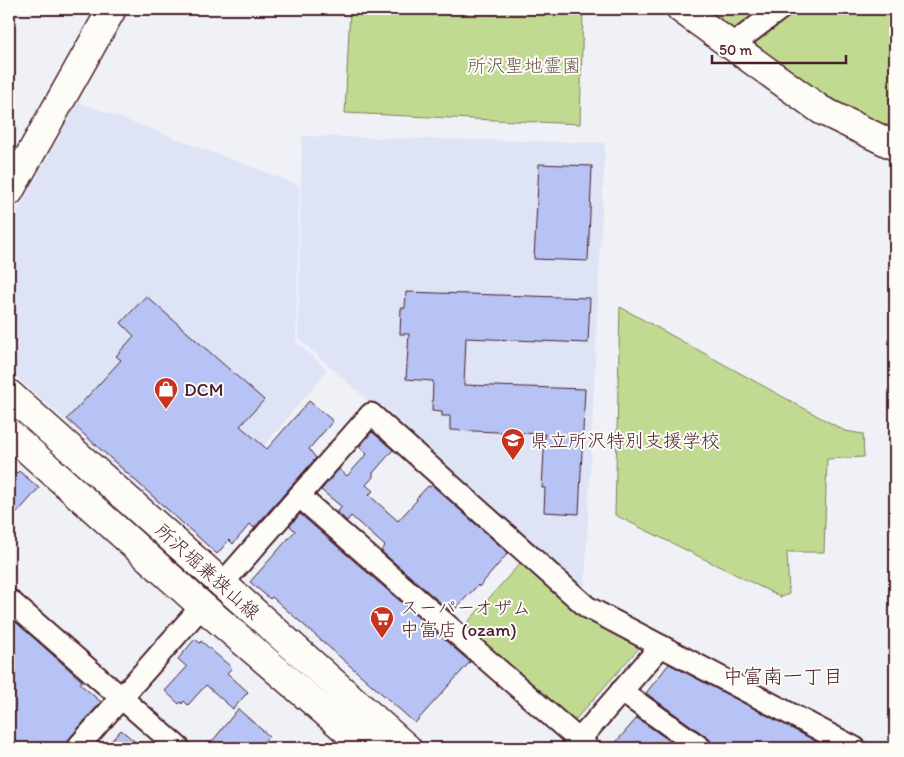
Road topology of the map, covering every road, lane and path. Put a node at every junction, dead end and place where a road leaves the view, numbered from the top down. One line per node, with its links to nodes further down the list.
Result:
1 (112, 9): 6 (main road)
2 (681, 9): 4 (main road)
3 (780, 9): 4 (street)
4 (731, 46): 5 (main road)
5 (895, 146)
6 (9, 192)
7 (9, 394): 10 (main road, 所沢堀兼狭山線)
8 (9, 434): 12 (main road, 所沢堀兼狭山線)
9 (299, 496): 10 (street); 13 (street); 16 (street)
10 (222, 584): 20 (main road, 所沢堀兼狭山線)
11 (9, 600): 15 (street)
12 (202, 606): 15 (street); 19 (main road, 所沢堀兼狭山線)
13 (661, 646): 14 (street); 22 (street)
14 (621, 691): 16 (street); 21 (street)
15 (121, 698): 17 (street); 18 (street)
16 (579, 746)
17 (77, 748)
18 (179, 748)
19 (367, 748)
20 (407, 748)
21 (701, 748)
22 (855, 748)

